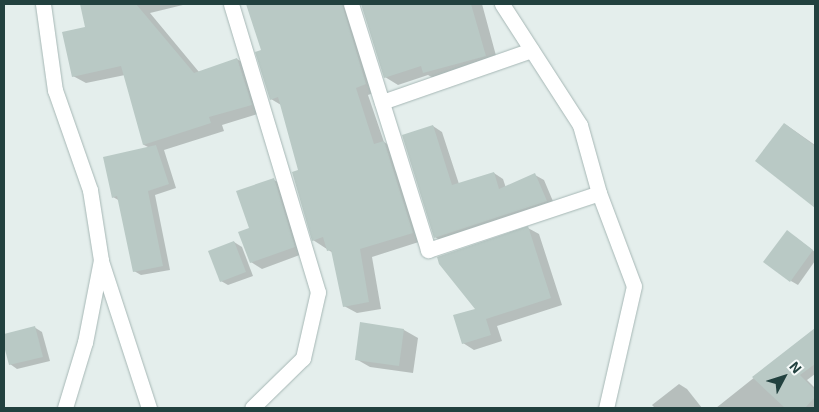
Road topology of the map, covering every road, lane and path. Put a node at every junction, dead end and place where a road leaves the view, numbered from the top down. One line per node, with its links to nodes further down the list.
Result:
1 (43, 4): 8 (street)
2 (231, 4): 11 (street)
3 (351, 4): 6 (street)
4 (502, 4): 5 (street)
5 (531, 50): 6 (street); 7 (street)
6 (382, 102): 7 (street)
7 (599, 193): 12 (street)
8 (101, 260): 9 (street); 10 (street)
9 (64, 408)
10 (149, 408)
11 (252, 408)
12 (606, 408)

